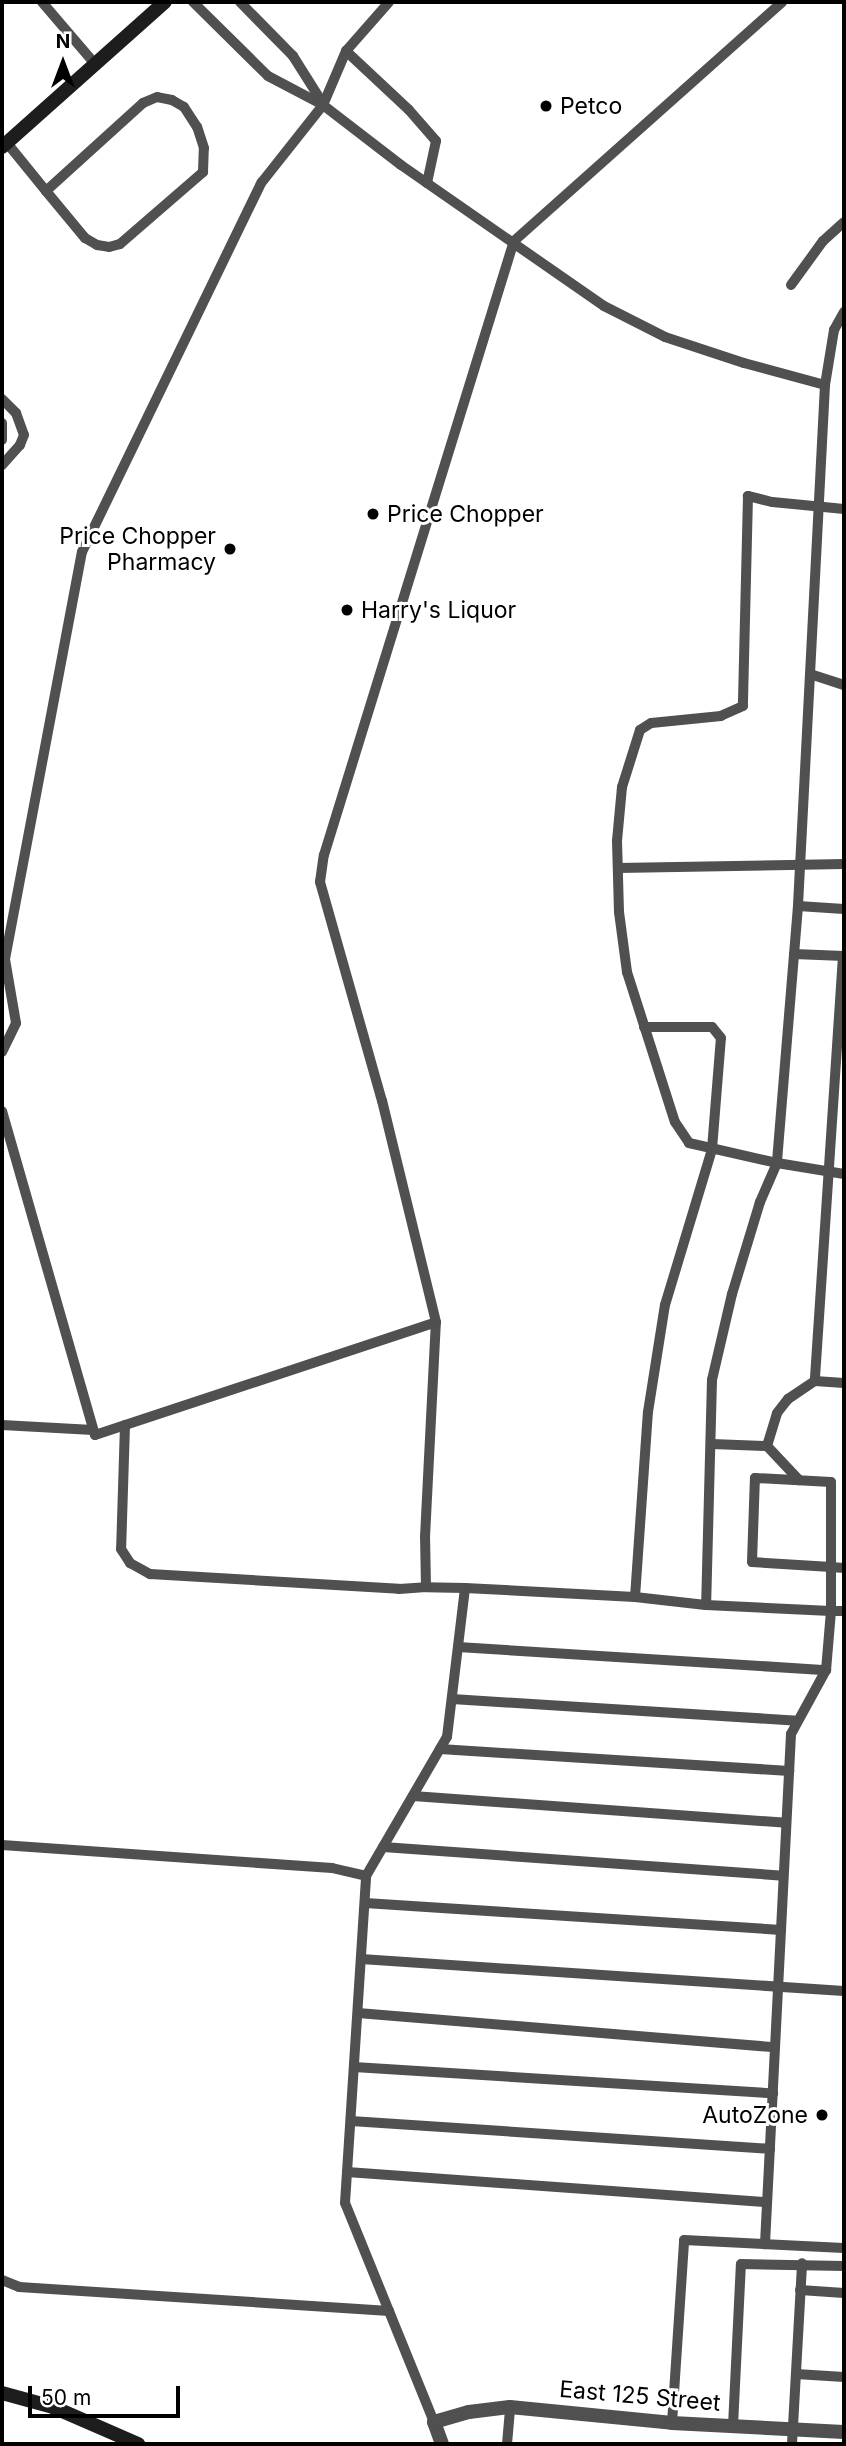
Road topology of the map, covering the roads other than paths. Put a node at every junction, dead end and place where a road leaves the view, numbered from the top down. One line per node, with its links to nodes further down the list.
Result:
1 (42, 2): 8 (lane)
2 (165, 2): 8 (main road)
3 (193, 2): 9 (lane)
4 (240, 2): 9 (lane)
5 (388, 2): 7 (lane)
6 (782, 2): 14 (lane)
7 (346, 51): 9 (lane); 11 (lane)
8 (95, 64): 10 (main road)
9 (323, 105): 11 (lane); 34 (lane)
10 (4, 145): 12 (lane)
11 (427, 183): 14 (lane)
12 (46, 191): 12 (lane)
13 (844, 222): 15 (lane)
14 (514, 242): 17 (lane); 42 (lane)
15 (791, 285)
16 (844, 312): 17 (lane)
17 (825, 385): 22 (lane)
18 (2, 399): 21 (lane)
19 (2, 422): 20 (lane)
20 (2, 440)
21 (2, 465)
22 (819, 507): 23 (lane); 24 (lane); 28 (lane)
23 (844, 509)
24 (810, 674): 25 (lane); 26 (lane)
25 (844, 685)
26 (800, 864): 27 (lane); 28 (lane); 29 (lane)
27 (844, 864)
28 (618, 868): 33 (lane)
29 (798, 906): 30 (lane); 31 (lane)
30 (844, 909)
31 (794, 954): 32 (lane); 39 (lane)
32 (844, 956): 36 (lane)
33 (644, 1027): 38 (lane); 38 (lane)
34 (2, 1052)
35 (2, 1111): 47 (lane)
36 (832, 1116): 37 (lane); 40 (lane)
37 (844, 1116)
38 (712, 1149): 39 (lane); 55 (lane)
39 (777, 1163): 40 (lane); 48 (lane)
40 (827, 1173): 41 (lane); 43 (lane)
41 (844, 1174)
42 (436, 1322): 46 (lane); 53 (lane)
43 (815, 1381): 44 (lane); 49 (lane)
44 (844, 1382)
45 (2, 1425): 47 (lane)
46 (125, 1425): 47 (lane); 53 (lane)
47 (93, 1430)
48 (712, 1444): 49 (lane); 56 (lane)
49 (767, 1446): 50 (lane)
50 (799, 1480): 51 (lane); 51 (lane)
51 (831, 1567): 52 (lane); 57 (lane)
52 (844, 1568)
53 (426, 1587): 54 (lane)
54 (465, 1588): 55 (lane); 59 (lane)
55 (635, 1597): 56 (lane)
56 (706, 1605): 57 (lane)
57 (831, 1611): 58 (lane); 60 (lane)
58 (844, 1611)
59 (458, 1647): 60 (lane); 61 (lane)
60 (826, 1670): 62 (lane)
61 (452, 1699): 62 (lane); 63 (lane)
62 (797, 1721): 64 (lane)
63 (440, 1749): 64 (lane); 65 (lane)
64 (789, 1771): 66 (lane)
65 (413, 1796): 66 (lane); 68 (lane)
66 (786, 1823): 70 (lane)
67 (2, 1845): 69 (lane)
68 (383, 1847): 69 (lane); 70 (lane)
69 (366, 1876): 71 (lane)
70 (783, 1876): 72 (lane)
71 (365, 1903): 72 (lane); 73 (lane)
72 (781, 1930): 74 (lane)
73 (361, 1959): 74 (lane); 76 (lane)
74 (778, 1988): 75 (lane); 77 (lane)
75 (844, 1991)
76 (358, 2012): 77 (lane); 78 (lane)
77 (775, 2046): 79 (lane)
78 (354, 2067): 79 (lane); 80 (lane)
79 (773, 2093): 81 (lane)
80 (351, 2121): 81 (lane); 82 (lane)
81 (770, 2148): 83 (lane)
82 (347, 2172): 83 (lane); 91 (lane)
83 (767, 2202): 84 (lane)
84 (765, 2244): 85 (lane); 97 (lane)
85 (844, 2248)
86 (802, 2263): 87 (lane); 89 (lane); 98 (lane)
87 (844, 2266)
88 (2, 2280): 91 (lane)
89 (800, 2290): 90 (lane); 92 (lane)
90 (844, 2292)
91 (389, 2311): 96 (lane)
92 (796, 2374): 93 (lane); 100 (lane)
93 (844, 2377)
94 (2, 2393): 101 (main road)
95 (510, 2407): 96 (street, East 125 Street); 97 (street, East 125 Street); 103 (lane)
96 (434, 2422): 102 (street)
97 (672, 2423): 98 (street, East 125 Street)
98 (733, 2426): 100 (street, East 125 Street)
99 (844, 2432): 100 (street, East 125 Street)
100 (792, 2437)
101 (138, 2444)
102 (442, 2444)
103 (507, 2444)

